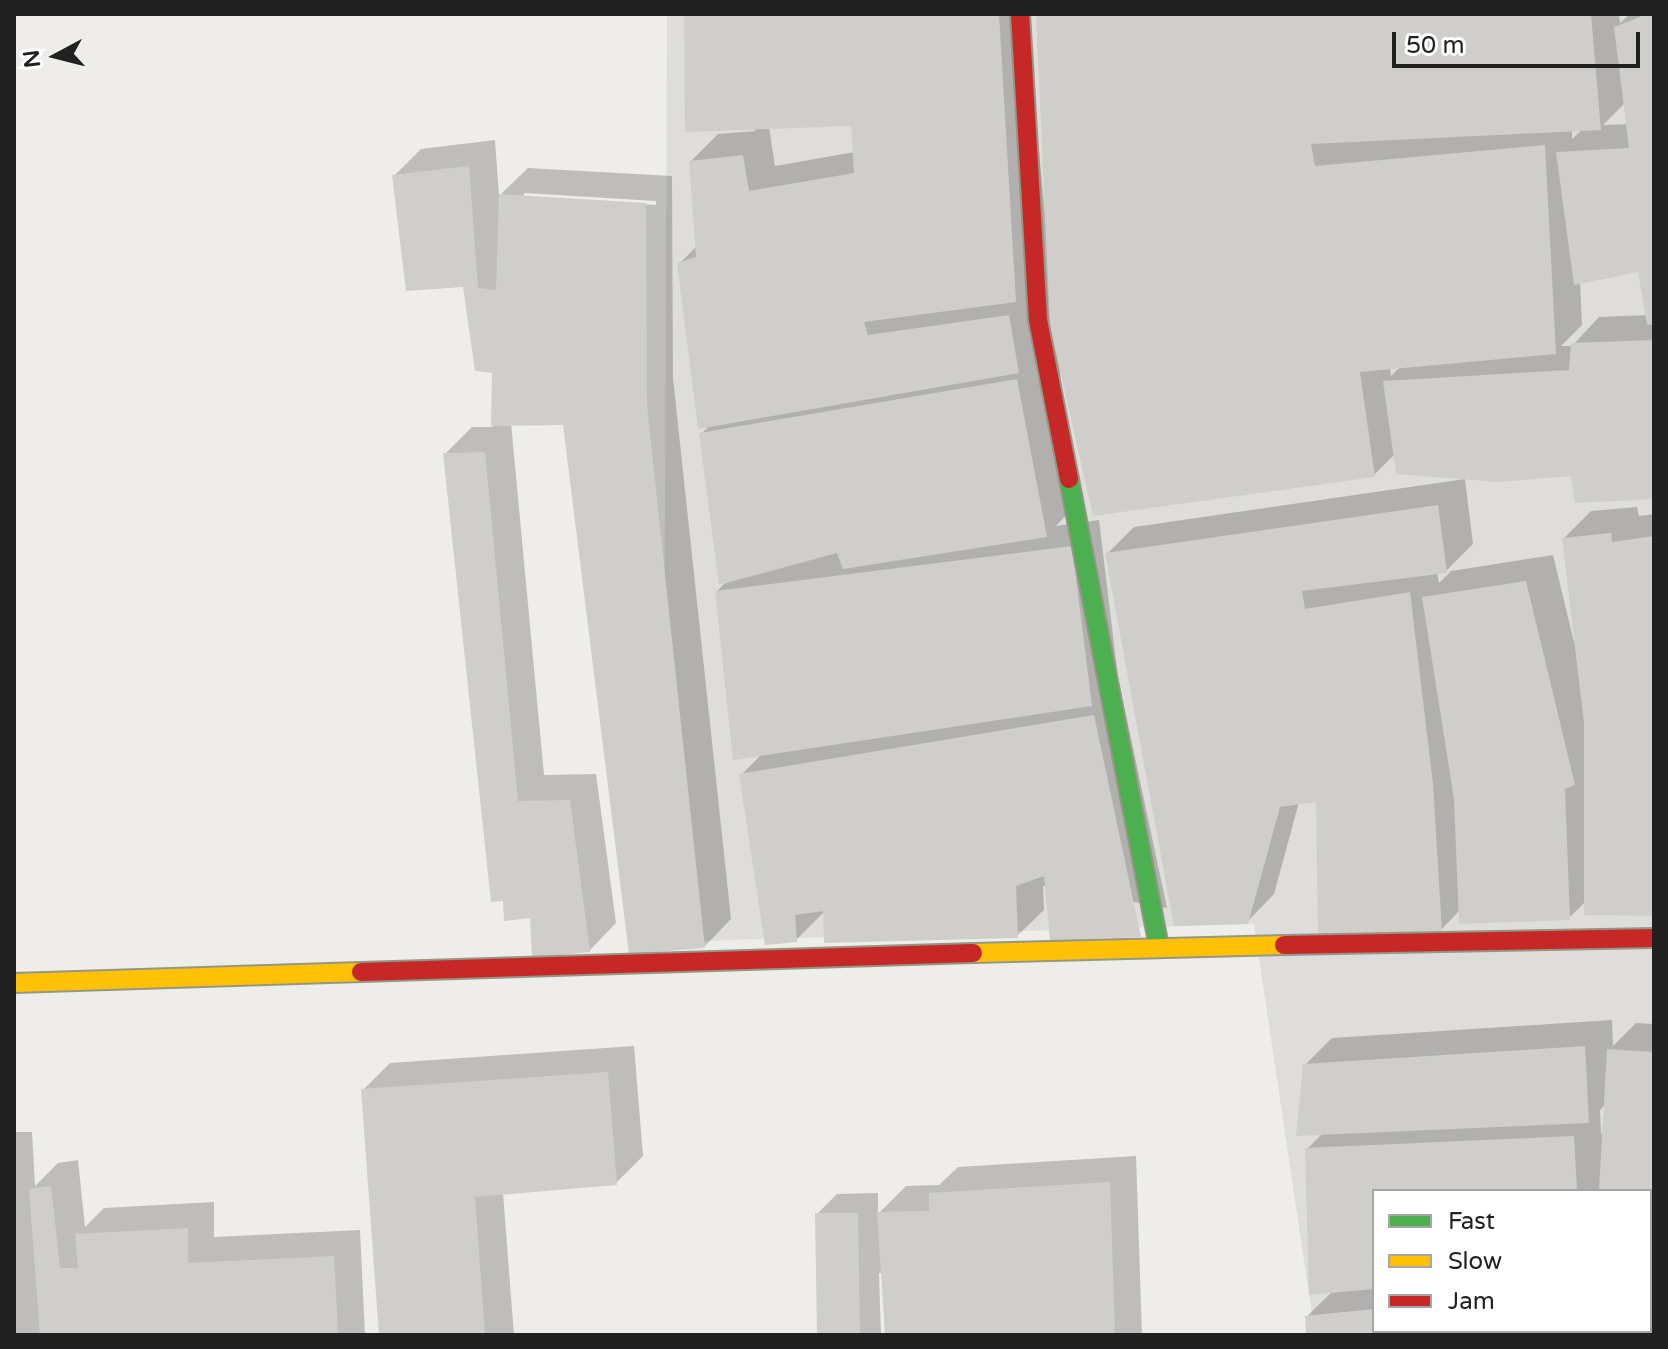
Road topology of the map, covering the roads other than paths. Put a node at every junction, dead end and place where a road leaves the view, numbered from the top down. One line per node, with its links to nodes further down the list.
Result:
1 (1020, 14): 3 (street)
2 (1654, 938): 3 (street)
3 (1159, 947): 4 (street)
4 (14, 983)

